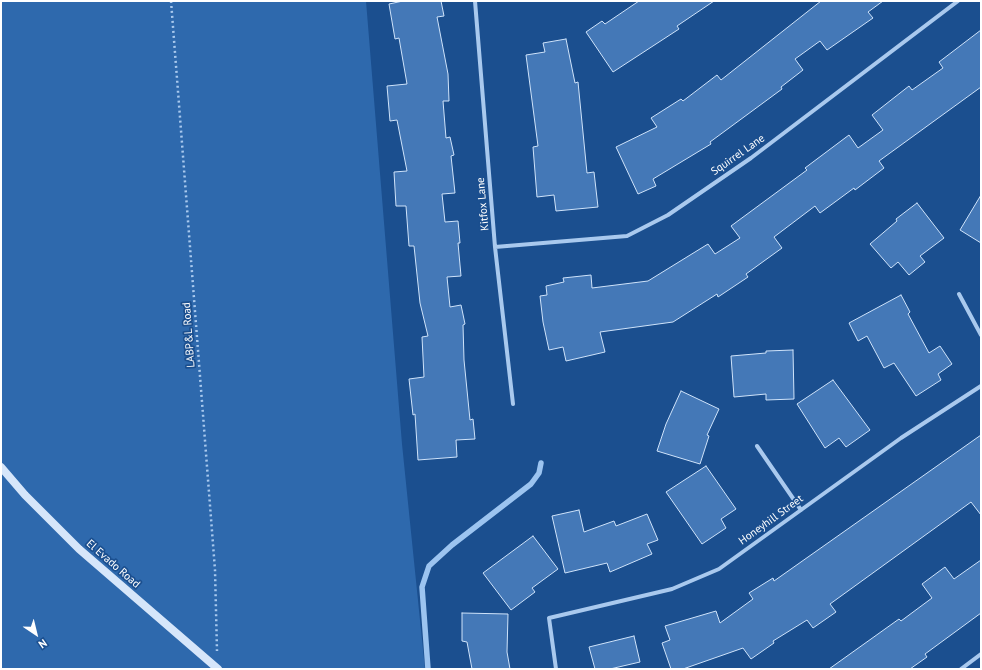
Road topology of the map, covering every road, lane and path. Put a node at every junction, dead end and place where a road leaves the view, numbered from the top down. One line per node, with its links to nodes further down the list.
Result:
1 (171, 1): 13 (path, LABP&L Road)
2 (475, 1): 4 (street, Kitfox Lane)
3 (958, 1): 4 (street, Squirrel Lane)
4 (496, 247): 8 (street, Kitfox Lane)
5 (959, 294): 6 (street)
6 (981, 335)
7 (981, 386): 11 (street, Honeyhill Street)
8 (513, 404)
9 (757, 446): 11 (street)
10 (1, 467): 13 (main road, El Evado Road)
11 (801, 510): 14 (street, Honeyhill Street)
12 (981, 654): 15 (street)
13 (218, 669)
14 (556, 669)
15 (961, 669)

